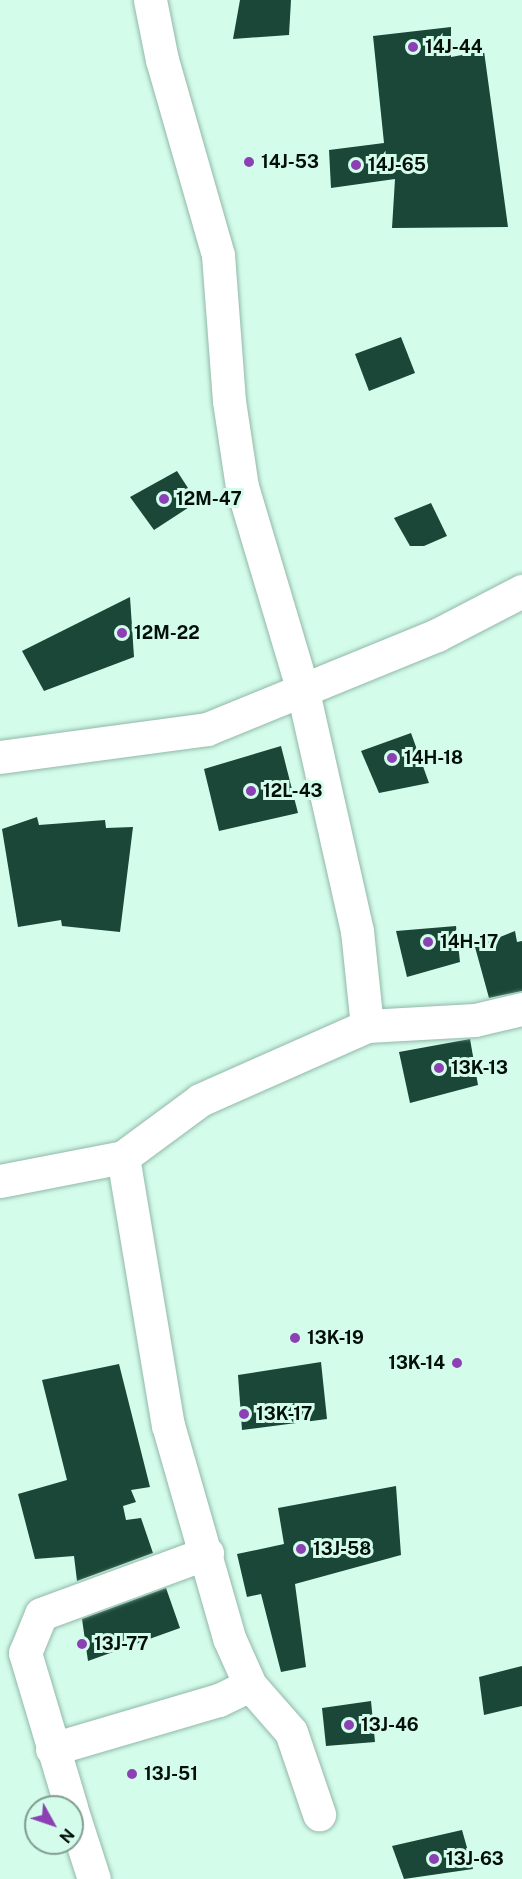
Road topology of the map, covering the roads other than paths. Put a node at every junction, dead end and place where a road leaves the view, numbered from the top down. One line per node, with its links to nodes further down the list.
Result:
1 (150, 0): 3 (street)
2 (522, 591): 3 (street)
3 (303, 691): 4 (street); 6 (street)
4 (0, 757)
5 (522, 1009): 6 (street)
6 (367, 1026): 7 (street)
7 (123, 1157): 8 (street); 9 (street)
8 (0, 1181)
9 (207, 1553): 10 (street); 11 (street)
10 (250, 1685): 11 (street); 13 (street)
11 (52, 1749): 12 (street)
12 (67, 1795)
13 (319, 1814)
14 (84, 1849): 15 (street)
15 (94, 1879)

